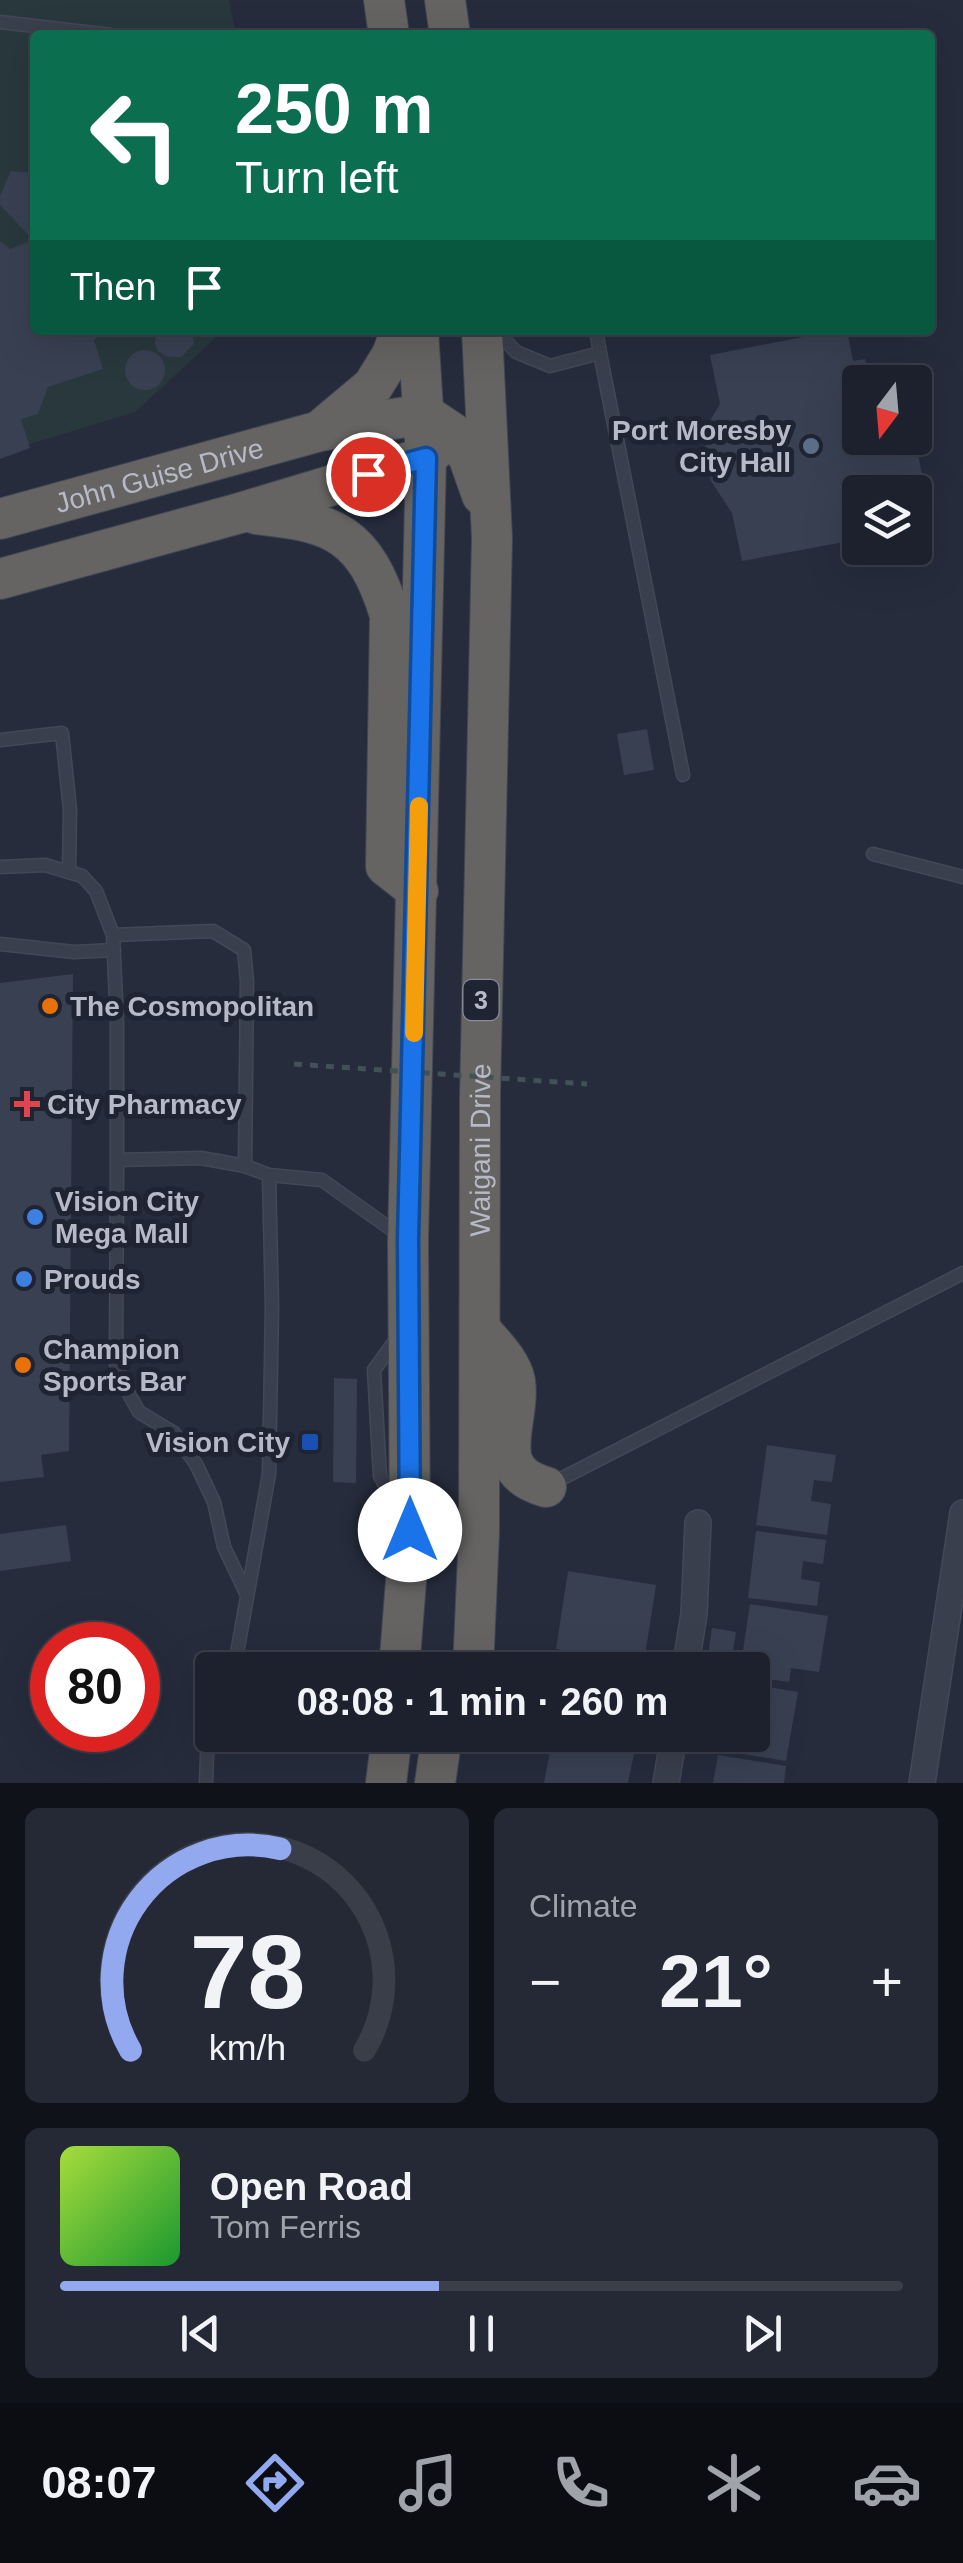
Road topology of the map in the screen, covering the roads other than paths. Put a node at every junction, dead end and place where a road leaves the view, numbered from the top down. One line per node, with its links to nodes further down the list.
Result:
1 (445, 0): 4 (highway)
2 (0, 22): 3 (lane)
3 (68, 30)
4 (449, 30)
5 (399, 335): 12 (highway)
6 (419, 335): 13 (highway)
7 (456, 335): 13 (highway)
8 (482, 335): 16 (highway, Waigani Drive / 3)
9 (501, 335): 11 (lane)
10 (597, 335): 11 (lane)
11 (600, 353): 19 (lane)
12 (320, 431): 13 (highway, John Guise Drive); 15 (highway, John Guise Drive)
13 (435, 435): 14 (highway, John Guise Drive); 16 (highway); 24 (highway)
14 (240, 513): 17 (highway, John Guise Drive); 24 (highway)
15 (0, 519)
16 (492, 538): 32 (highway, Waigani Drive / 3)
17 (0, 579)
18 (0, 740): 22 (lane)
19 (683, 775)
20 (873, 854): 23 (lane)
21 (0, 867): 22 (lane)
22 (69, 872): 25 (lane)
23 (963, 877)
24 (418, 890): 30 (highway)
25 (114, 943): 26 (lane); 27 (lane); 28 (lane)
26 (0, 944)
27 (117, 1160): 28 (lane); 37 (lane)
28 (245, 1166): 29 (lane)
29 (269, 1175): 30 (lane); 37 (lane)
30 (408, 1241): 39 (highway)
31 (963, 1273): 33 (lane)
32 (480, 1329): 33 (highway); 36 (highway, Waigani Drive / 3)
33 (546, 1487): 36 (highway)
34 (963, 1513): 52 (street)
35 (698, 1522): 41 (street)
36 (479, 1532): 40 (highway, Waigani Drive / 3)
37 (248, 1595): 38 (lane)
38 (237, 1652)
39 (400, 1652)
40 (474, 1652)
41 (688, 1652)
42 (209, 1752): 47 (lane)
43 (390, 1752): 48 (highway)
44 (440, 1752): 49 (highway)
45 (464, 1752): 50 (highway)
46 (671, 1752): 51 (street)
47 (206, 1783)
48 (386, 1783)
49 (435, 1783)
50 (460, 1783)
51 (666, 1783)
52 (922, 1783)

